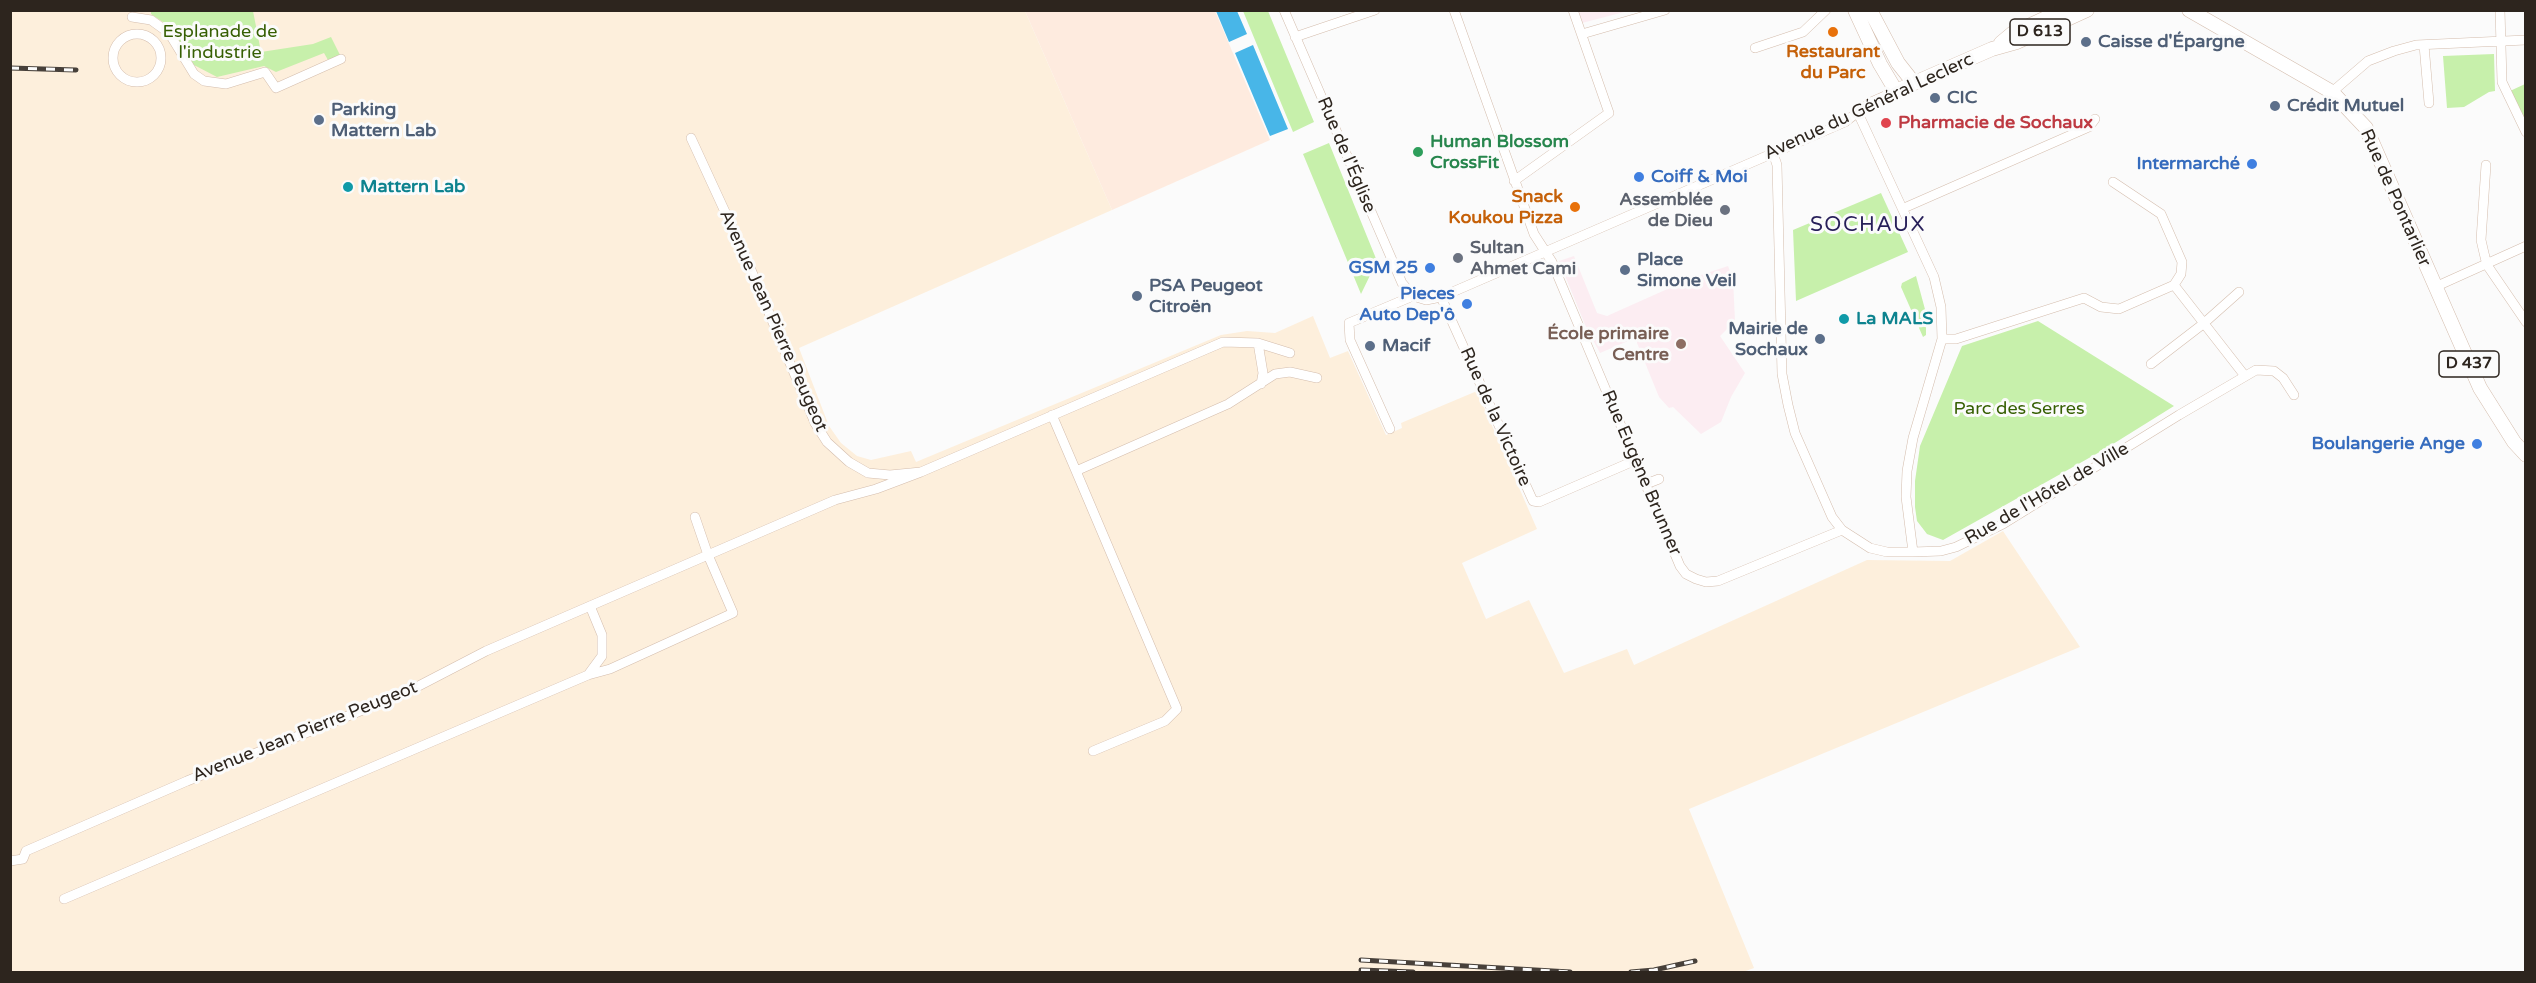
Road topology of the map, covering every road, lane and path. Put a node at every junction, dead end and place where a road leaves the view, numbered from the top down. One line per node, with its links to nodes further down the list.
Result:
1 (1284, 10): 16 (street, Rue de l'Église)
2 (1375, 10): 16 (street)
3 (1454, 10): 33 (street, Rue Eugène Brunner)
4 (1573, 10): 15 (street)
5 (1665, 10): 15 (street)
6 (1826, 10): 20 (street)
7 (1855, 10): 24 (main road)
8 (1870, 10): 23 (main road)
9 (2063, 10): 21 (main road, Avenue du Général Leclerc / D 613)
10 (2087, 10): 21 (main road, Avenue du Général Leclerc / D 613)
11 (2189, 10): 25 (main road, Rue de Pontarlier / D 437)
12 (2500, 10): 18 (street)
13 (132, 14): 14 (street); 22 (street)
14 (136, 34): 14 (street)
15 (1582, 34): 33 (street)
16 (1295, 37): 42 (street, Rue de l'Église)
17 (2526, 40): 18 (street)
18 (2502, 41): 19 (street); 29 (street)
19 (2424, 45): 25 (street); 26 (street)
20 (1755, 48)
21 (1992, 49): 23 (main road, Avenue du Général Leclerc)
22 (341, 59)
23 (1913, 82): 24 (main road, Avenue du Général Leclerc)
24 (1896, 91): 27 (street, Avenue du Général Leclerc)
25 (2332, 92): 40 (main road, Rue de Pontarlier / D 437)
26 (2429, 103)
27 (1858, 113): 31 (street, Avenue du Général Leclerc); 35 (street)
28 (2094, 118): 35 (street)
29 (2526, 132)
30 (691, 138): 59 (street, Avenue Jean Pierre Peugeot)
31 (1773, 153): 37 (street, Avenue du Général Leclerc); 63 (street)
32 (2486, 165): 38 (street)
33 (1514, 181): 37 (street, Rue Eugène Brunner)
34 (2113, 182): 39 (street)
35 (1904, 208): 46 (street)
36 (2526, 246): 38 (street)
37 (1544, 252): 43 (street, Avenue du Général Leclerc); 57 (street, Rue Eugène Brunner)
38 (2487, 265): 40 (street); 44 (street)
39 (2174, 285): 45 (street); 46 (street)
40 (2435, 287): 56 (main road, Rue de Pontarlier / D 437)
41 (2239, 292): 45 (street)
42 (1413, 296): 43 (street, Avenue du Général Leclerc); 55 (street, Avenue du Général Leclerc)
43 (1441, 297): 57 (street, Rue de la Victoire)
44 (2526, 322)
45 (2203, 324): 49 (street); 50 (street)
46 (1942, 339): 64 (street)
47 (1258, 343): 48 (street, Avenue Jean Pierre Peugeot); 52 (street); 54 (street, Avenue Jean Pierre Peugeot)
48 (1290, 353)
49 (2151, 364)
50 (2245, 376): 53 (street, Rue de l'Hôtel de Ville); 64 (street, Rue de l'Hôtel de Ville)
51 (1317, 378): 52 (street)
52 (1261, 384): 58 (street)
53 (2294, 395)
54 (1052, 416): 58 (street); 59 (street, Avenue Jean Pierre Peugeot)
55 (1390, 429)
56 (2526, 455)
57 (1636, 460): 61 (street, Rue Eugène Brunner)
58 (1076, 471): 68 (street)
59 (921, 472): 65 (street, Avenue Jean Pierre Peugeot)
60 (1659, 479): 61 (street)
61 (1646, 484): 63 (street, Rue Eugène Brunner)
62 (696, 517): 65 (street)
63 (1842, 530): 64 (street, Rue de l'Hôtel de Ville)
64 (1913, 552)
65 (708, 555): 66 (street, Avenue Jean Pierre Peugeot); 67 (street)
66 (590, 606): 67 (street); 69 (street, Avenue Jean Pierre Peugeot)
67 (588, 675): 70 (street)
68 (1093, 751)
69 (10, 861)
70 (64, 899)

